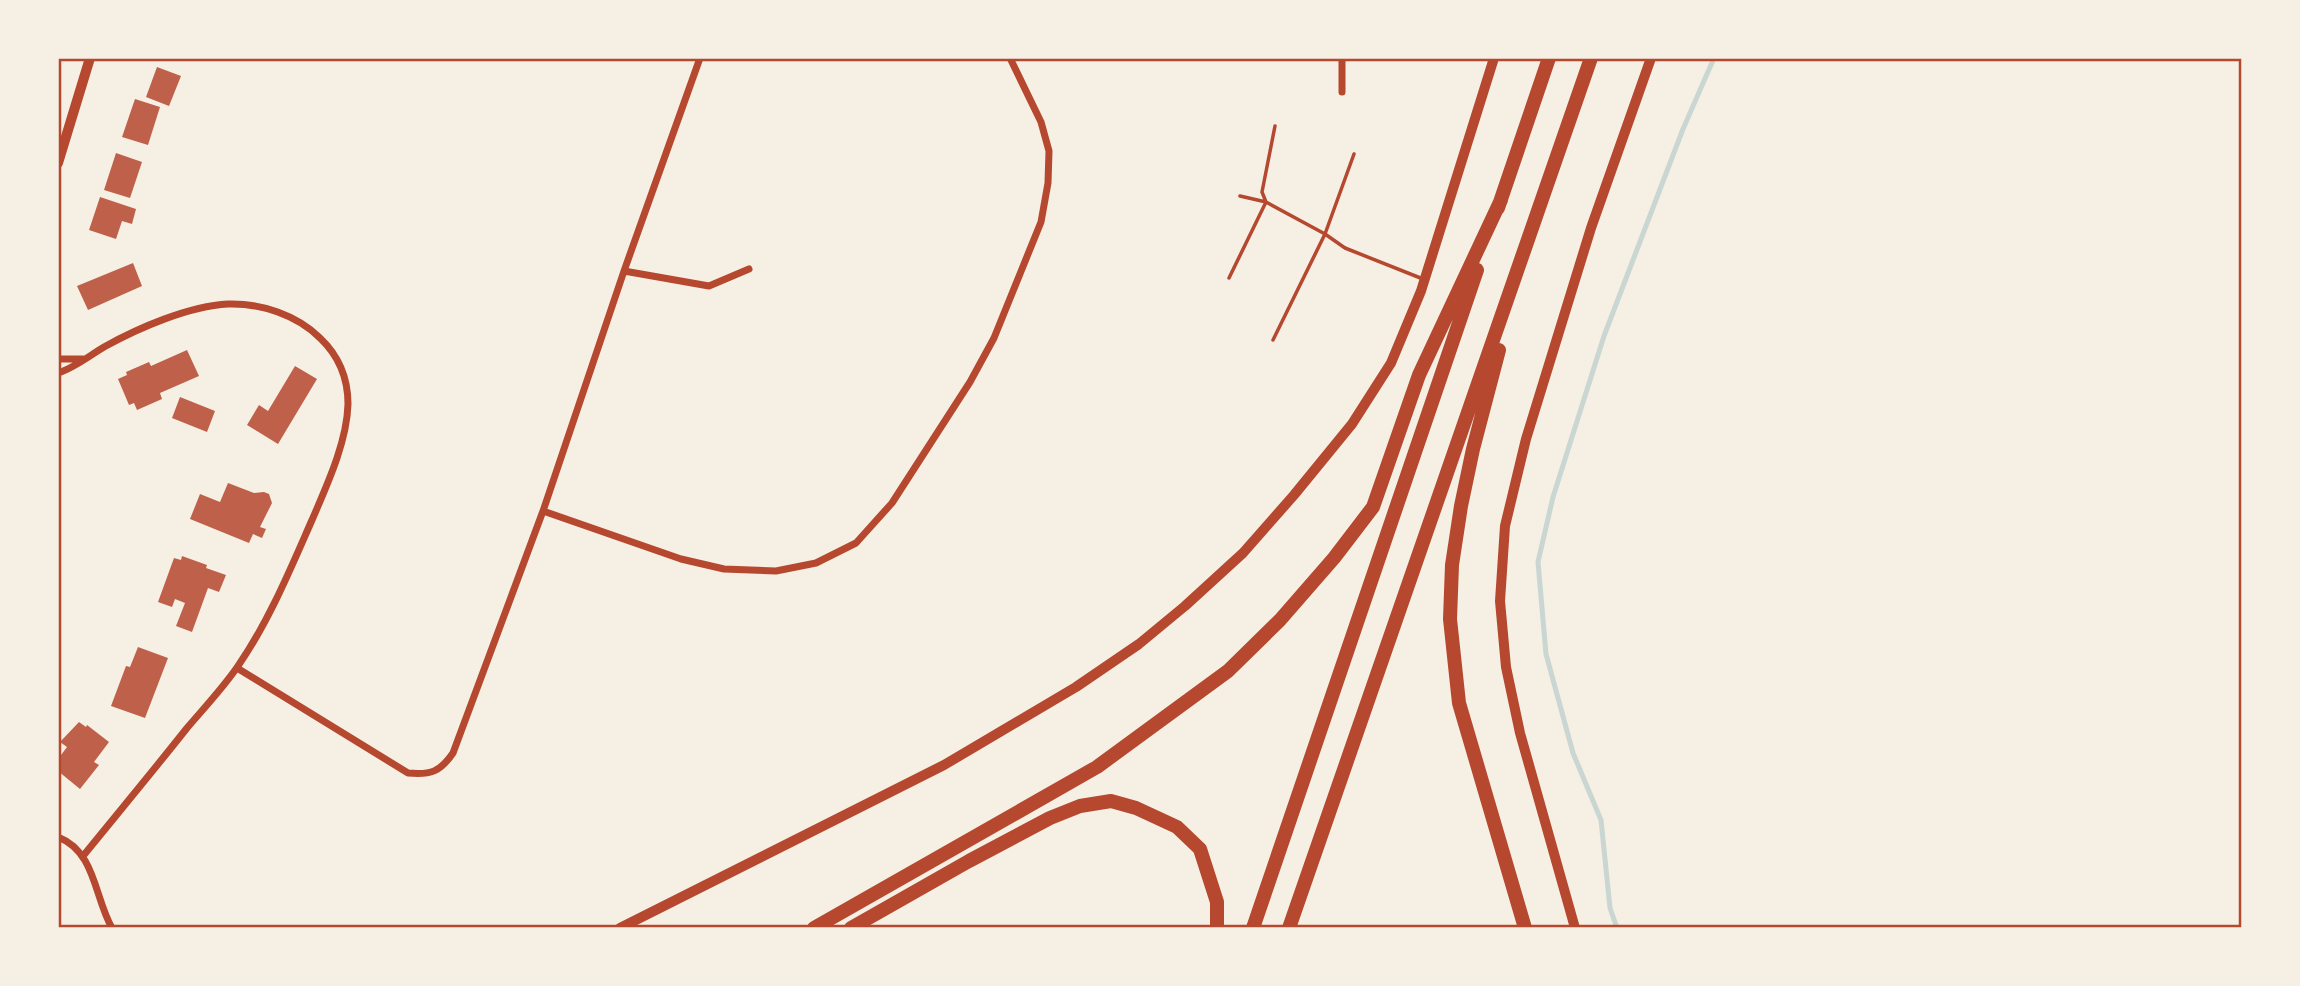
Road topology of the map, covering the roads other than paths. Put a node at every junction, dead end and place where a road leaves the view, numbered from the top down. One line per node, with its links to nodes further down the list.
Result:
1 (700, 58): 19 (street)
2 (1010, 58): 26 (street)
3 (1342, 58): 9 (street)
4 (1494, 58): 21 (street)
5 (1549, 58): 14 (highway)
6 (1591, 58): 17 (highway)
7 (1651, 58): 38 (street)
8 (87, 59): 12 (main road)
9 (1342, 92)
10 (1275, 126): 15 (lane)
11 (1354, 154): 16 (lane)
12 (58, 163)
13 (1240, 196): 15 (lane)
14 (1501, 201): 32 (highway); 35 (highway)
15 (1266, 202): 16 (lane); 20 (lane)
16 (1325, 234): 21 (lane); 22 (lane)
17 (1530, 237): 36 (highway); 37 (highway)
18 (749, 269): 19 (street)
19 (624, 271): 26 (street)
20 (1229, 278)
21 (1424, 280): 31 (street)
22 (1272, 340)
23 (58, 359): 24 (street)
24 (84, 359): 25 (street); 27 (street)
25 (58, 373)
26 (543, 511): 27 (street)
27 (237, 668): 29 (street)
28 (58, 837): 29 (street)
29 (83, 856): 30 (street)
30 (112, 928)
31 (620, 928)
32 (814, 928)
33 (851, 928): 34 (highway)
34 (1217, 928)
35 (1253, 928)
36 (1289, 928)
37 (1525, 928)
38 (1575, 928)

